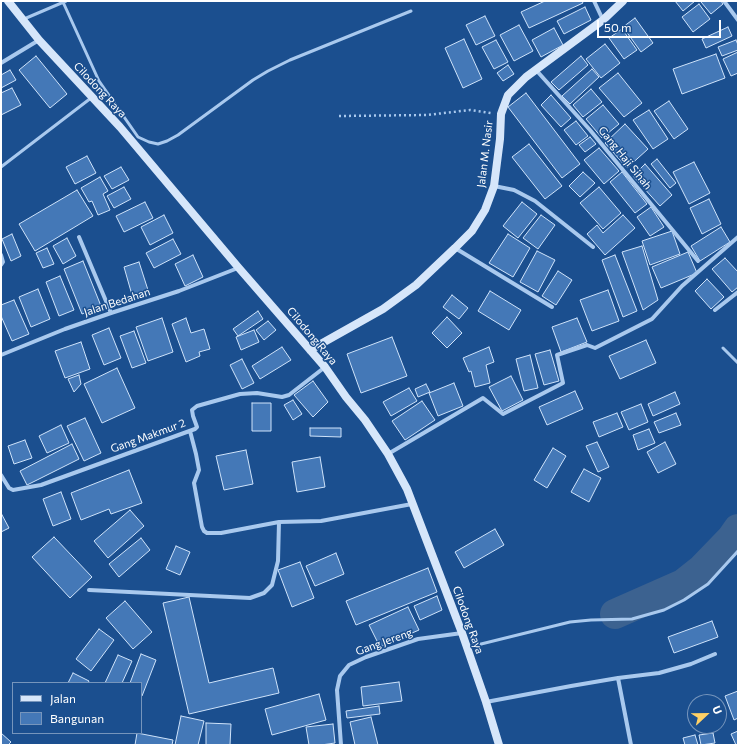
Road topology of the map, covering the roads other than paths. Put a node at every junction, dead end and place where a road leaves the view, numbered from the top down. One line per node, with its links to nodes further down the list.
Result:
1 (8, 1): 7 (street, Cilodong Raya)
2 (594, 1): 8 (street)
3 (623, 1): 8 (street, Jalan M. Nasir)
4 (724, 1): 9 (street)
5 (64, 2): 6 (lane); 7 (lane)
6 (411, 11)
7 (23, 19): 10 (street, Cilodong Raya)
8 (603, 20): 12 (street, Jalan M. Nasir)
9 (738, 20)
10 (39, 40): 11 (street); 13 (street, Cilodong Raya)
11 (1, 63)
12 (536, 70): 15 (street, Jalan M. Nasir); 21 (street, Gang Haji Sihah)
13 (92, 97): 14 (lane); 23 (street, Cilodong Raya)
14 (1, 167)
15 (494, 186): 18 (street); 19 (street, Jalan M. Nasir)
16 (79, 237): 27 (street)
17 (738, 237): 34 (street)
18 (593, 247)
19 (455, 248): 25 (street); 29 (street, Jalan M. Nasir)
20 (1, 255): 22 (street)
21 (698, 261)
22 (1, 265)
23 (238, 267): 27 (street, Jalan Bedahan); 29 (street, Cilodong Raya)
24 (738, 292): 26 (street)
25 (552, 307)
26 (715, 310)
27 (111, 313): 30 (street, Jalan Bedahan)
28 (723, 348): 31 (lane)
29 (310, 350): 32 (street, Cilodong Raya)
30 (1, 355)
31 (738, 363)
32 (325, 367): 33 (street, Gang Makmur 2); 34 (street, Cilodong Raya)
33 (190, 431): 35 (street, Gang Makmur 2); 37 (street)
34 (388, 454): 36 (street, Cilodong Raya)
35 (1, 475)
36 (412, 504): 37 (street); 40 (street, Cilodong Raya)
37 (279, 522): 39 (street)
38 (738, 551): 41 (lane)
39 (89, 590)
40 (462, 633): 41 (street, Cilodong Raya); 45 (street, Gang Jereng)
41 (467, 648): 44 (street, Cilodong Raya)
42 (715, 654): 43 (street)
43 (618, 678): 44 (street); 47 (street)
44 (486, 702): 46 (street, Cilodong Raya)
45 (341, 745)
46 (497, 745)
47 (631, 745)

